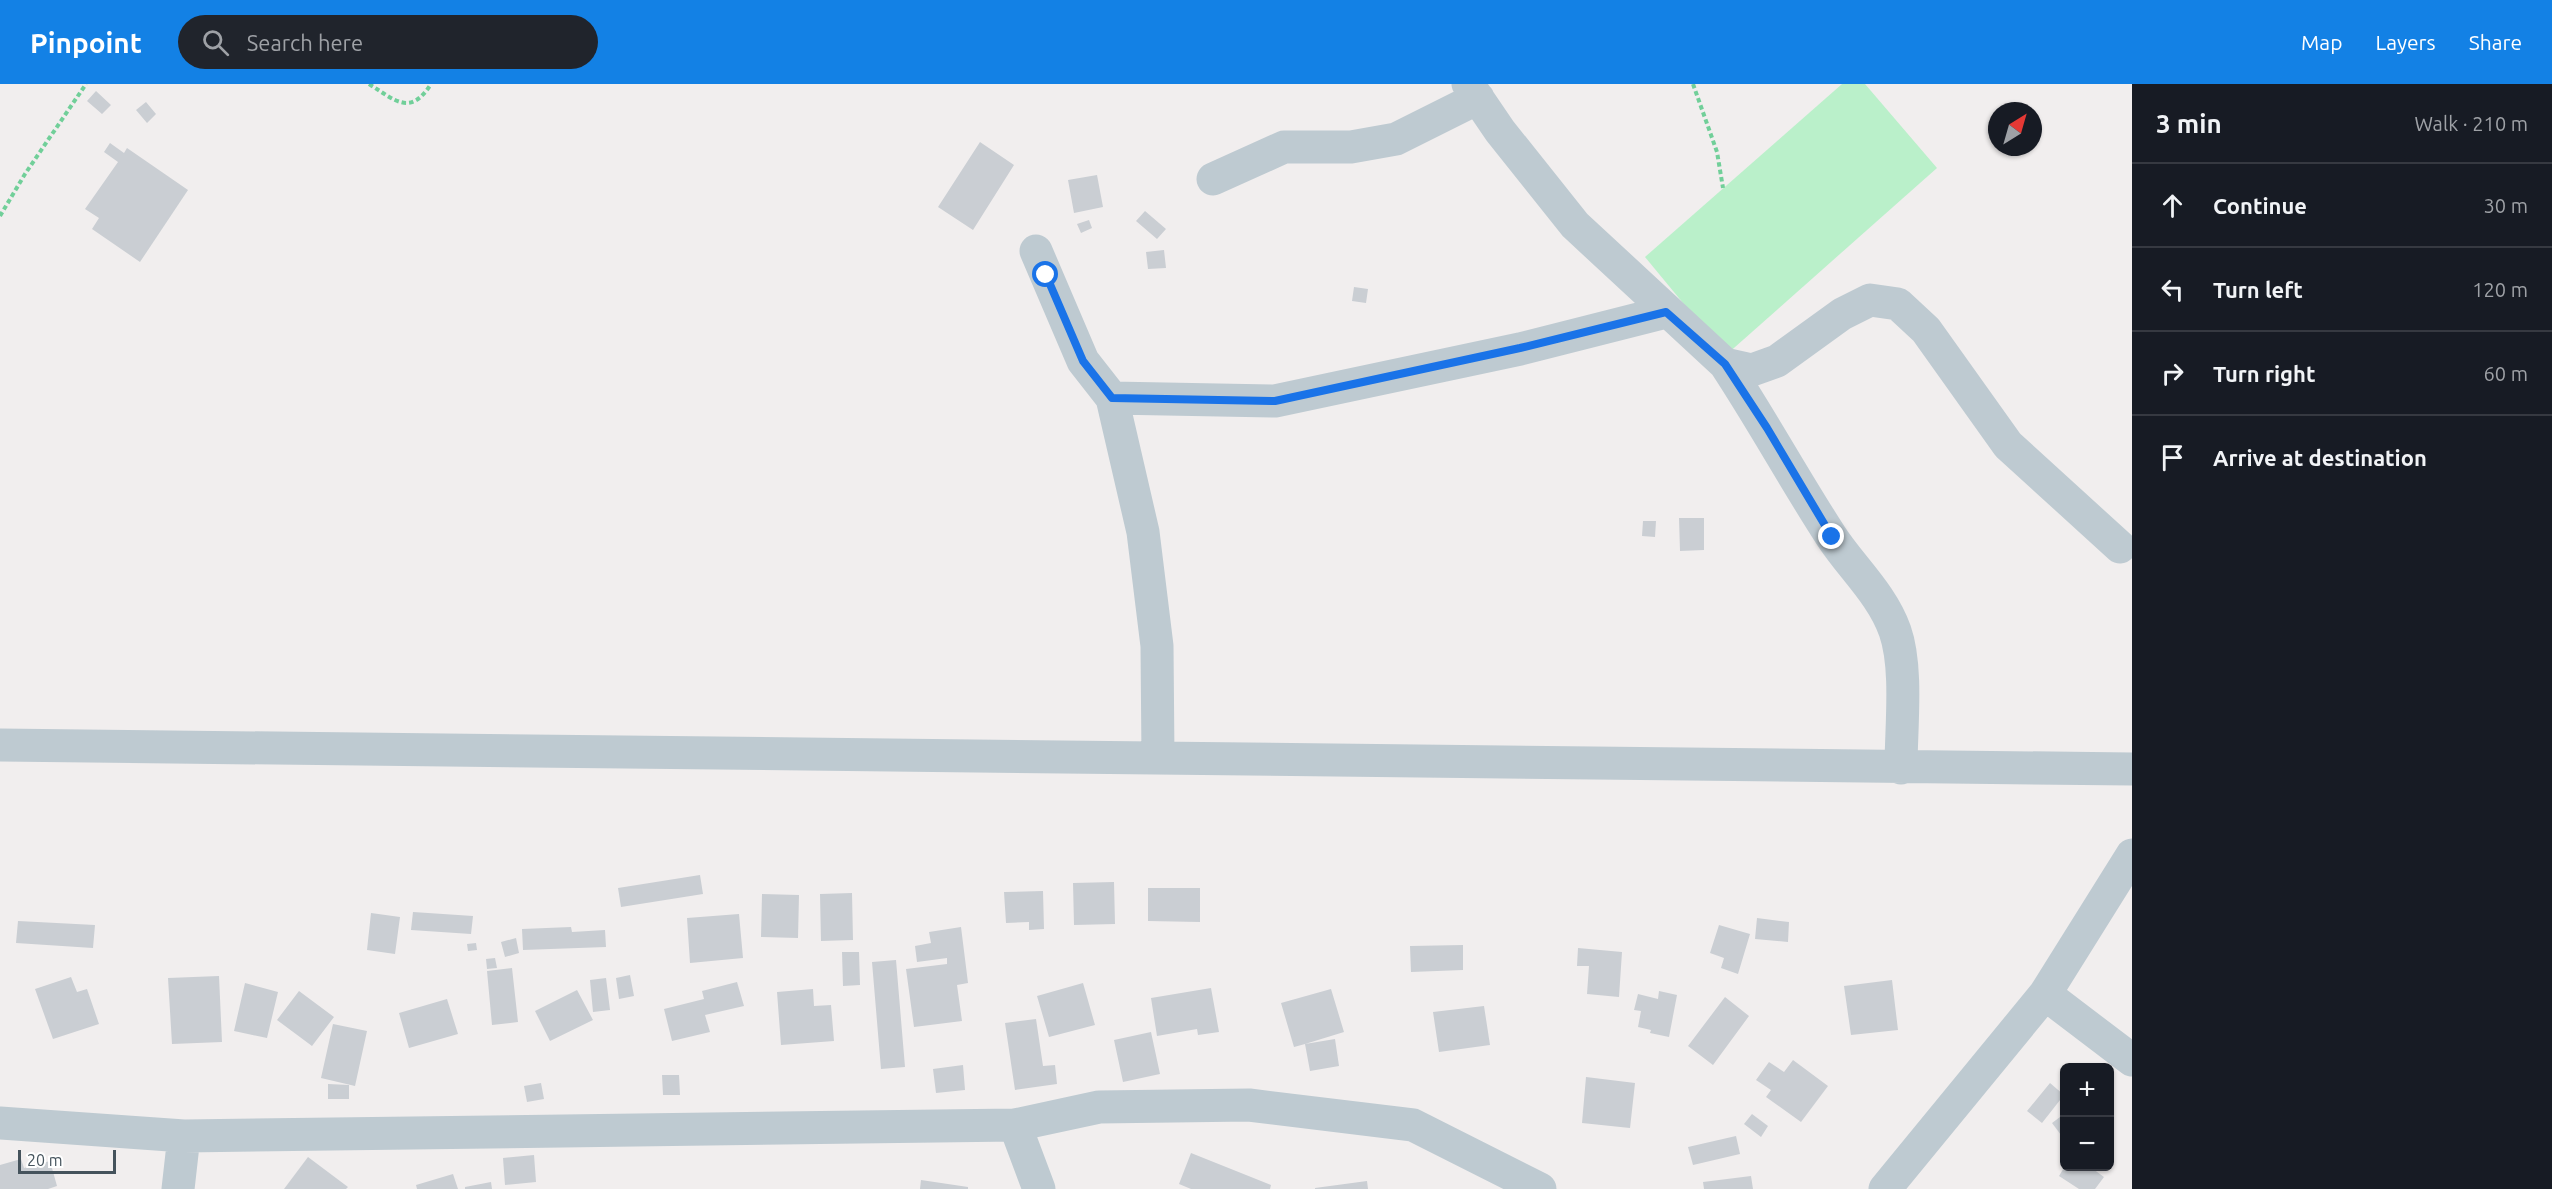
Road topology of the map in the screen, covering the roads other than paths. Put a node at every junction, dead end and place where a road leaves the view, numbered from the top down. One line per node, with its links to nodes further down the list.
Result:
1 (1473, 91): 2 (street); 4 (street)
2 (1213, 179)
3 (1036, 251): 6 (street)
4 (1666, 312): 5 (street); 6 (street)
5 (1725, 364): 7 (street); 10 (street)
6 (1112, 398): 9 (street)
7 (2120, 547)
8 (0, 745): 9 (street)
9 (1158, 758): 10 (street)
10 (1901, 768): 11 (street)
11 (2132, 769)
12 (2132, 855): 13 (street)
13 (2045, 994): 14 (street); 21 (street)
14 (2132, 1060)
15 (0, 1123): 17 (street)
16 (1015, 1125): 17 (street); 19 (street); 20 (street)
17 (184, 1136): 18 (street)
18 (178, 1189)
19 (1039, 1189)
20 (1540, 1189)
21 (1885, 1189)

